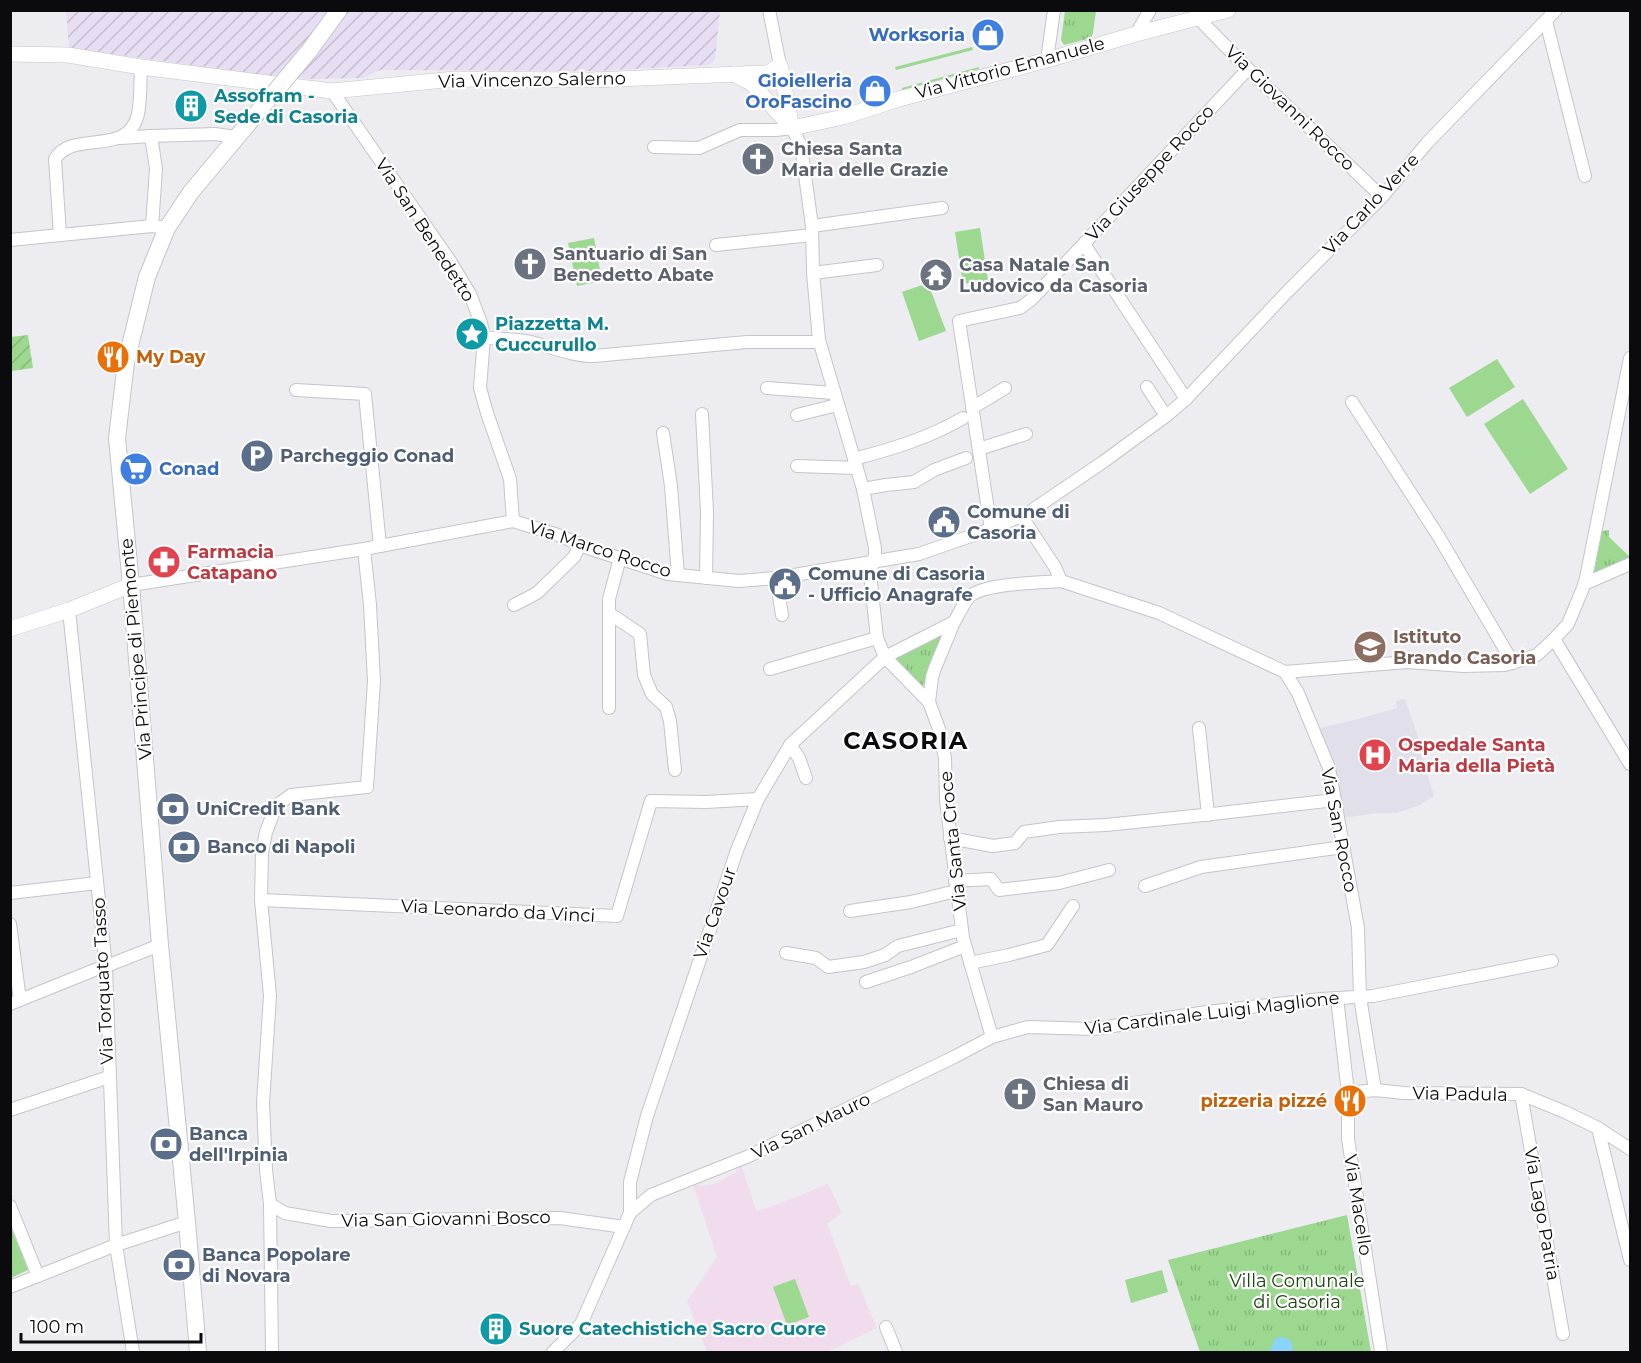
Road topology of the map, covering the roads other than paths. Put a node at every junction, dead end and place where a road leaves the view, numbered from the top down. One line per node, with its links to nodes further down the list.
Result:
1 (339, 10): 19 (main road, Via Principe di Piemonte, bridge)
2 (769, 10): 15 (street)
3 (1054, 10): 11 (street)
4 (1149, 10): 9 (street)
5 (1228, 10): 7 (street, Via Vittorio Emanuele)
6 (1556, 10): 8 (street, Via Carlo Verre)
7 (1198, 18): 9 (street, Via Vittorio Emanuele); 13 (street, Via Giovanni Rocco)
8 (1546, 21): 23 (street); 24 (street, Via Carlo Verre)
9 (1136, 34): 11 (street, Via Vittorio Emanuele)
10 (12, 52): 12 (street, Via Vincenzo Salerno)
11 (1047, 60): 18 (street, Via Vittorio Emanuele)
12 (141, 67): 16 (street, Via Vincenzo Salerno); 21 (street)
13 (1248, 69): 24 (street, Via Giovanni Rocco); 30 (street, Via Giuseppe Rocco)
14 (732, 73): 15 (street, Via Vincenzo Salerno); 16 (street, Via Vincenzo Salerno); 17 (street)
15 (777, 75): 17 (street); 17 (street); 18 (street)
16 (332, 90): 34 (street, Via San Benedetto)
17 (760, 93): 18 (street)
18 (792, 128): 22 (street); 27 (street)
19 (242, 131): 20 (street); 26 (main road, Via Principe di Piemonte)
20 (151, 136): 21 (street); 26 (street)
21 (121, 138): 28 (street)
22 (654, 147)
23 (1585, 176)
24 (1382, 197): 42 (street, Via Carlo Verre)
25 (942, 208): 27 (street)
26 (160, 227): 28 (street); 70 (main road, Via Principe di Piemonte)
27 (812, 230): 31 (street); 33 (street)
28 (60, 235): 29 (street)
29 (10, 240)
30 (1084, 243): 42 (street); 44 (street, Via Giuseppe Rocco)
31 (716, 245)
32 (877, 265): 33 (street)
33 (813, 273): 35 (street)
34 (484, 337): 35 (street); 57 (street, Via San Benedetto)
35 (819, 342): 41 (street)
36 (1630, 358): 69 (street)
37 (1147, 387): 47 (street)
38 (767, 388): 41 (street)
39 (1005, 388): 44 (street)
40 (296, 390): 60 (street)
41 (836, 399): 46 (street); 53 (street)
42 (1186, 399): 47 (street, Via Carlo Verre)
43 (1352, 402): 80 (street)
44 (972, 408): 51 (street)
45 (702, 414): 66 (street)
46 (797, 415)
47 (1166, 416): 56 (street, Via Carlo Verre)
48 (963, 418): 53 (street)
49 (663, 433): 65 (street)
50 (1026, 434): 51 (street)
51 (979, 449): 58 (street)
52 (966, 458): 55 (street)
53 (856, 464): 54 (street); 55 (street)
54 (797, 466)
55 (863, 489): 63 (street)
56 (1022, 517): 58 (street, Via Marco Rocco); 68 (street)
57 (513, 521): 59 (street, Via Marco Rocco); 60 (street, Via Marco Rocco)
58 (991, 529): 63 (street, Via Marco Rocco)
59 (580, 544): 62 (street, Via Marco Rocco); 71 (street)
60 (380, 546): 61 (street, Via Marco Rocco)
61 (364, 549): 70 (street, Via Marco Rocco); 100 (street)
62 (620, 558): 65 (street, Via Marco Rocco); 73 (street)
63 (873, 563): 67 (street, Via Marco Rocco); 77 (street)
64 (1630, 564): 69 (street)
65 (678, 575): 66 (street, Via Marco Rocco)
66 (706, 578): 67 (street, Via Marco Rocco)
67 (776, 578): 74 (street)
68 (1061, 581): 75 (street); 82 (street)
69 (1585, 584): 78 (street)
70 (131, 585): 72 (street); 105 (main road, Via Principe di Piemonte)
71 (514, 605)
72 (69, 610): 76 (street); 96 (street, Via Torquato Tasso)
73 (609, 613): 84 (street); 88 (street)
74 (782, 615)
75 (954, 622): 79 (street, Via Cavour); 83 (street)
76 (10, 629)
77 (877, 638): 79 (street); 81 (street)
78 (1554, 639): 80 (street); 87 (street)
79 (885, 657): 83 (street); 86 (street, Via Cavour)
80 (1513, 663): 82 (street)
81 (770, 669)
82 (1285, 672): 91 (street, Via San Rocco)
83 (929, 702): 93 (street, Via Santa Croce)
84 (609, 708)
85 (1199, 728): 92 (street)
86 (790, 746): 89 (street); 90 (street, Via Cavour)
87 (1630, 764)
88 (675, 771)
89 (806, 778)
90 (758, 799): 100 (street, Via Leonardo da Vinci); 125 (street, Via Cavour)
91 (1335, 800): 92 (street); 94 (street, Via San Rocco)
92 (1208, 815): 93 (street)
93 (950, 838): 97 (street, Via Santa Croce)
94 (1343, 847): 98 (street); 112 (street, Via San Rocco)
95 (1109, 870): 97 (street)
96 (97, 883): 99 (street); 110 (street, Via Torquato Tasso)
97 (956, 886): 102 (street); 104 (street, Via Santa Croce)
98 (1145, 886)
99 (10, 893)
100 (261, 900): 123 (street)
101 (1073, 906): 109 (street)
102 (850, 911)
103 (10, 924): 114 (street)
104 (962, 930): 106 (street, Via Santa Croce); 107 (street)
105 (160, 945): 110 (street); 126 (main road, Via Principe di Piemonte)
106 (965, 946): 109 (street, Via Santa Croce); 111 (street)
107 (786, 952)
108 (1552, 962): 112 (street, Via Cardinale Luigi Maglione)
109 (970, 963): 115 (street, Via Santa Croce)
110 (106, 968): 114 (street); 116 (street, Via Torquato Tasso)
111 (866, 982)
112 (1360, 997): 113 (street, Via Cardinale Luigi Maglione); 117 (street, Via San Rocco)
113 (1337, 998): 115 (street, Via Cardinale Luigi Maglione); 118 (street, Via Macello)
114 (15, 1002)
115 (992, 1037): 125 (street, Via San Mauro)
116 (109, 1077): 120 (street); 128 (street, Via Torquato Tasso)
117 (1375, 1090): 118 (street, Via Padula); 119 (street, Via Padula)
118 (1348, 1093): 139 (street, Via Macello)
119 (1521, 1094): 121 (street, Via Padula); 133 (street, Via Lago Patria)
120 (10, 1110)
121 (1598, 1128): 122 (street, Via Padula); 129 (street)
122 (1630, 1149)
123 (270, 1204): 127 (street, Via San Giovanni Bosco); 136 (street)
124 (10, 1206): 130 (street)
125 (630, 1213): 127 (street)
126 (188, 1222): 128 (street); 135 (main road, Via Principe di Piemonte)
127 (624, 1227): 137 (street)
128 (116, 1245): 130 (street); 134 (street, Via Torquato Tasso)
129 (1630, 1260)
130 (38, 1276): 131 (street)
131 (10, 1287)
132 (886, 1327): 138 (street)
133 (1563, 1334)
134 (133, 1353)
135 (198, 1353)
136 (273, 1353)
137 (553, 1353)
138 (896, 1353)
139 (1381, 1353)

